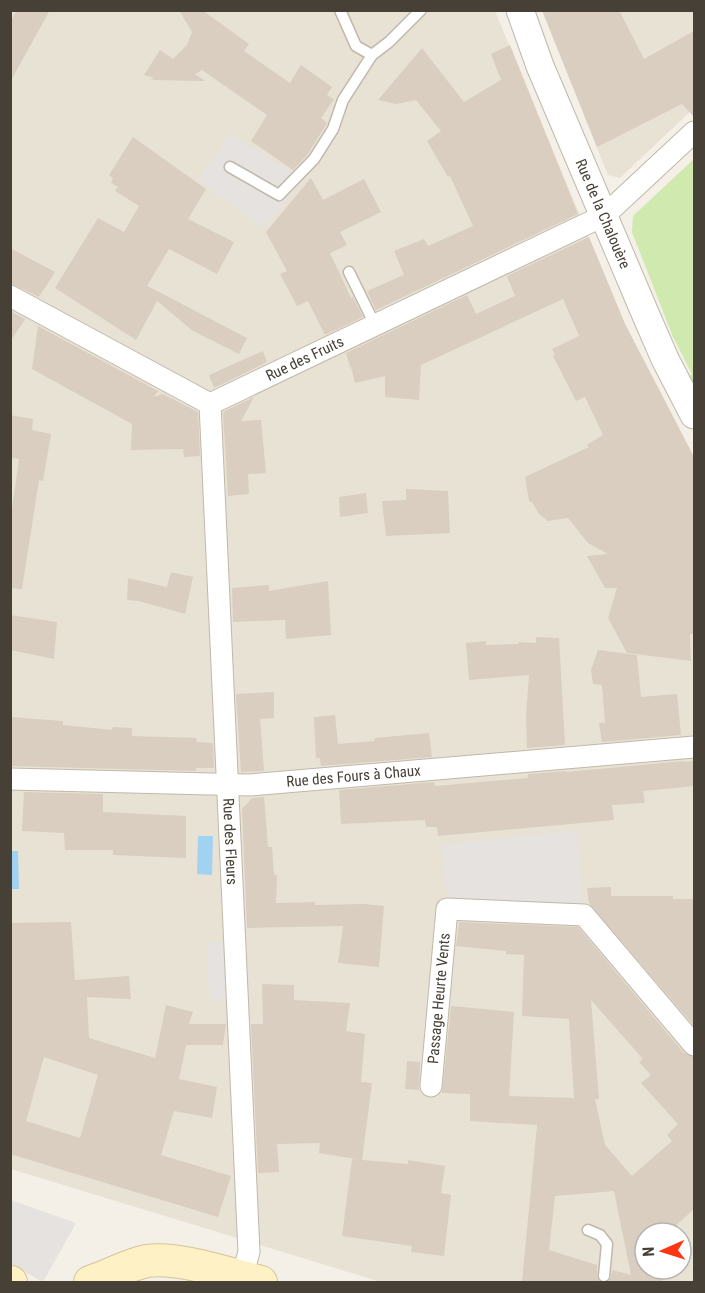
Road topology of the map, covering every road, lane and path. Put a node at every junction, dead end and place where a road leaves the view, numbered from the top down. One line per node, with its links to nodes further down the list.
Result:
1 (340, 10): 4 (lane)
2 (421, 10): 4 (lane)
3 (520, 10): 7 (street, Rue de la Chalouère)
4 (372, 55): 6 (lane)
5 (694, 132): 7 (street, Rue des Fruits)
6 (230, 167)
7 (605, 215): 10 (street, Rue des Fruits); 12 (street, Rue de la Chalouère)
8 (349, 272): 10 (lane)
9 (10, 296): 11 (street)
10 (375, 326): 11 (street, Rue des Fruits)
11 (210, 404): 15 (street, Rue des Fleurs)
12 (694, 415)
13 (694, 747): 15 (street, Rue des Fours à Chaux)
14 (10, 779): 15 (street, Rue des Fours à Chaux)
15 (228, 785): 20 (street, Rue des Fleurs)
16 (694, 1045): 17 (street, Passage Heurte Vents)
17 (431, 1086)
18 (588, 1230): 19 (lane)
19 (604, 1276)
20 (237, 1279): 21 (main road)
21 (92, 1282)

